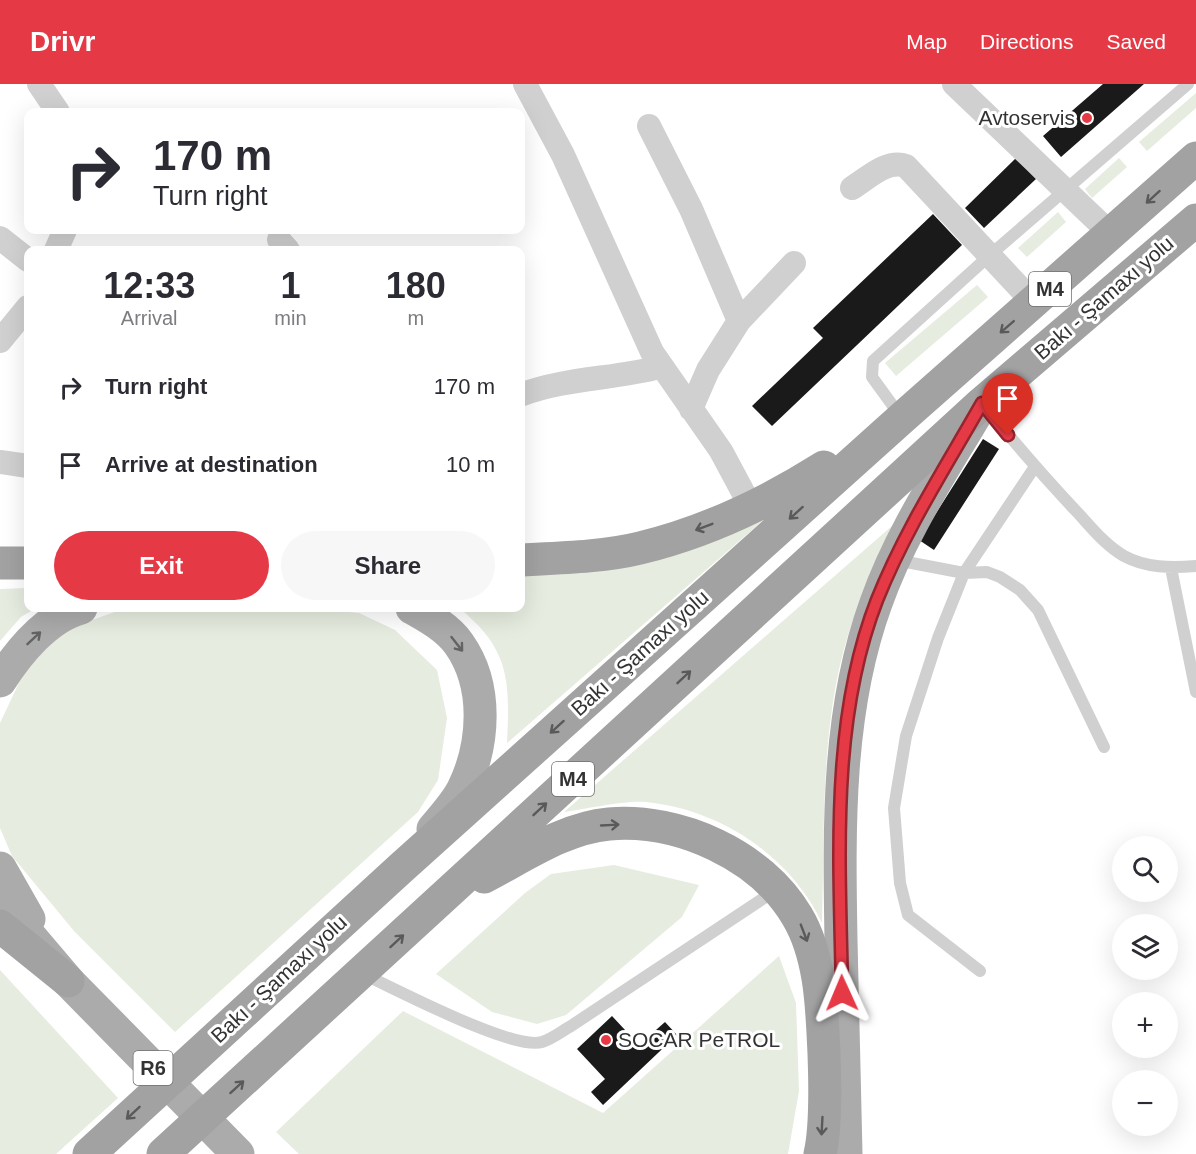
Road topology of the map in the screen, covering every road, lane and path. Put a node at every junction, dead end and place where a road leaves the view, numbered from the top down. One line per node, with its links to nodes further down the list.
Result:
1 (39, 84): 5 (street)
2 (525, 84): 20 (street)
3 (954, 84): 9 (street)
4 (1188, 84): 9 (lane)
5 (55, 108)
6 (649, 126): 18 (street)
7 (1196, 158): 11 (highway, Bakı - Şamaxı yolu / M4, one-way to 11)
8 (852, 188): 13 (street)
9 (1066, 189): 11 (street); 13 (lane)
10 (1196, 220): 22 (highway, Bakı - Şamaxı yolu / M4)
11 (1111, 234): 16 (highway, Bakı - Şamaxı yolu / M4)
12 (0, 238): 14 (street)
13 (990, 255): 16 (street); 24 (lane)
14 (24, 258)
15 (794, 263): 18 (street)
16 (1034, 303): 24 (highway, Bakı - Şamaxı yolu / M4, one-way to 24)
17 (24, 312): 19 (street)
18 (739, 321): 23 (street)
19 (0, 341)
20 (660, 367): 21 (street); 23 (street)
21 (525, 393)
22 (982, 403): 27 (lane); 30 (main road); 44 (highway, Bakı - Şamaxı yolu / M4, one-way to 22)
23 (691, 409): 28 (street)
24 (902, 418): 28 (highway); 42 (highway, Bakı - Şamaxı yolu / M4, one-way to 42)
25 (0, 462): 26 (street)
26 (24, 465)
27 (1034, 468): 34 (lane); 35 (lane)
28 (752, 509): 29 (highway, one-way to 29)
29 (525, 560)
30 (894, 560): 35 (lane); 54 (main road)
31 (0, 563): 32 (highway)
32 (24, 563)
33 (1196, 566): 34 (lane)
34 (1171, 568): 39 (lane)
35 (964, 573): 40 (lane); 47 (lane)
36 (74, 612): 38 (main road, one-way to 36)
37 (419, 612): 42 (main road, one-way to 42)
38 (0, 681)
39 (1196, 692)
40 (1104, 747)
41 (0, 868): 49 (main road)
42 (400, 868): 50 (highway, Bakı - Şamaxı yolu / M4, one-way to 50)
43 (777, 890): 44 (highway, one-way to 43); 48 (lane); 53 (highway, one-way to 53)
44 (442, 899): 48 (highway, Bakı - Şamaxı yolu / M4, one-way to 44)
45 (0, 901): 49 (main road, R6)
46 (0, 926): 49 (highway)
47 (980, 971)
48 (363, 974): 51 (highway, Bakı - Şamaxı yolu / M4, one-way to 48)
49 (68, 981): 52 (main road, R6)
50 (88, 1154)
51 (163, 1154)
52 (238, 1154)
53 (820, 1154)
54 (846, 1154)

